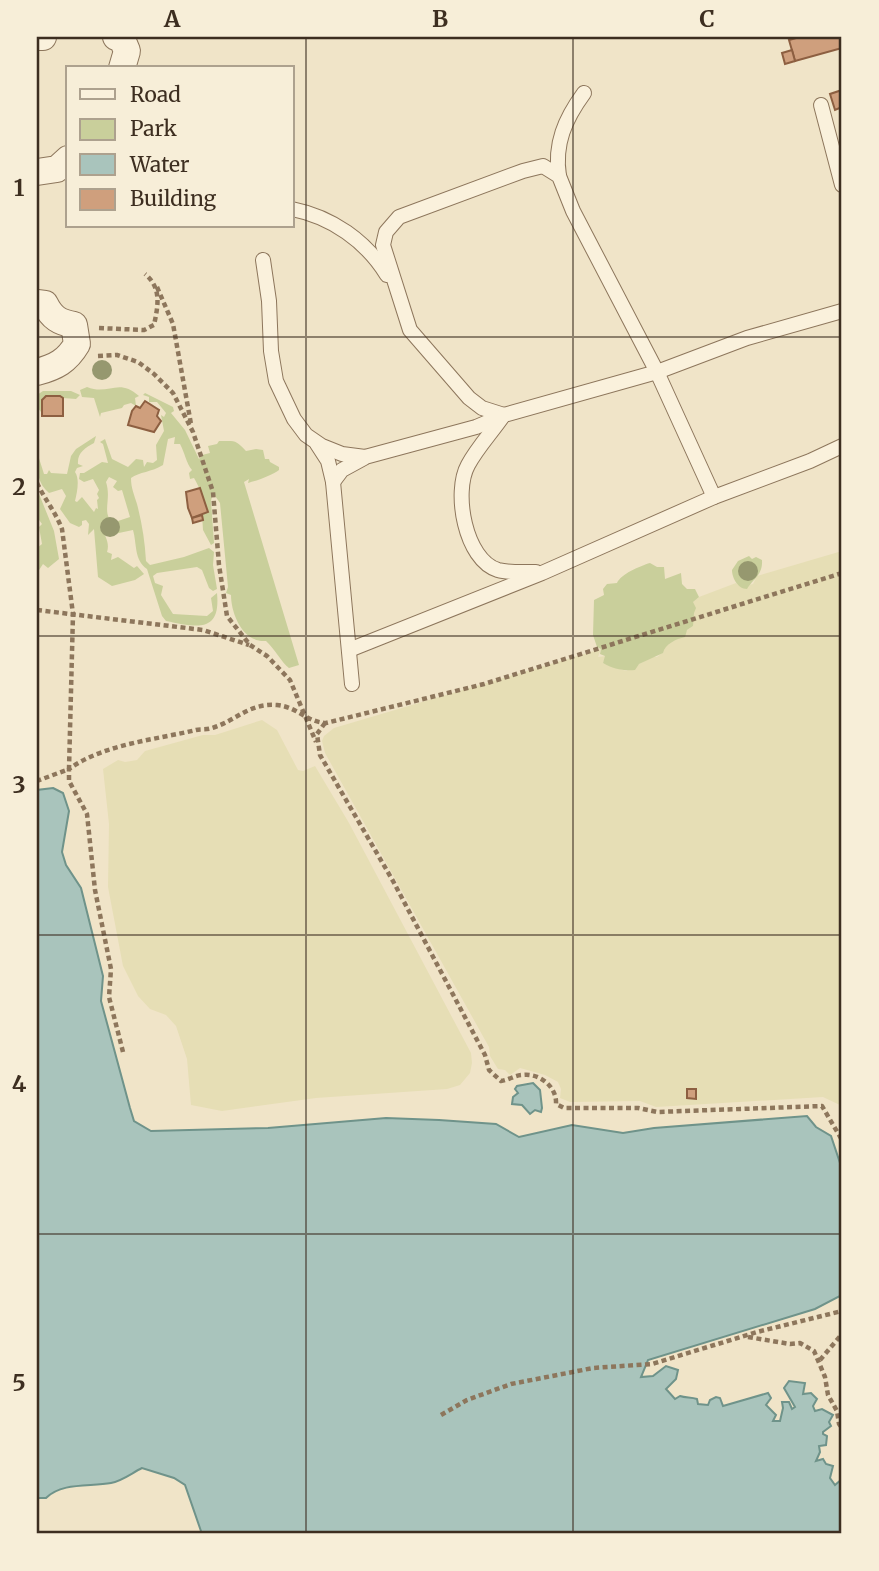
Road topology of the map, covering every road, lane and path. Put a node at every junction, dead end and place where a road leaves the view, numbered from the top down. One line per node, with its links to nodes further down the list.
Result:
1 (37, 37): 2 (street)
2 (43, 37)
3 (116, 37): 4 (street)
4 (123, 66)
5 (584, 93): 9 (lane)
6 (821, 105): 10 (lane)
7 (66, 161): 8 (street)
8 (37, 172)
9 (559, 176): 15 (lane); 21 (lane)
10 (842, 185)
11 (294, 209): 15 (lane)
12 (263, 260): 26 (lane)
13 (145, 274): 14 (path)
14 (157, 287): 18 (path); 25 (path)
15 (397, 291): 22 (lane)
16 (37, 303): 18 (street)
17 (842, 311): 21 (lane)
18 (74, 325): 20 (street)
19 (96, 356): 25 (path)
20 (37, 372)
21 (657, 372): 23 (lane); 32 (lane)
22 (469, 398): 23 (lane); 24 (lane)
23 (504, 415): 24 (lane); 29 (lane)
24 (477, 427): 28 (lane); 29 (lane)
25 (193, 432): 37 (path)
26 (316, 441): 28 (lane); 30 (lane)
27 (842, 446): 32 (lane)
28 (365, 457): 30 (lane)
29 (467, 466): 33 (lane)
30 (333, 482): 38 (lane)
31 (37, 483): 36 (path)
32 (714, 497): 33 (lane)
33 (542, 573): 38 (lane)
34 (842, 573): 41 (path)
35 (37, 610): 36 (path)
36 (73, 614): 37 (path); 43 (path)
37 (250, 645): 40 (path)
38 (349, 650): 39 (lane)
39 (352, 684)
40 (303, 715): 41 (path); 42 (path); 43 (path)
41 (326, 723): 42 (path)
42 (317, 743): 46 (path)
43 (69, 769): 44 (path); 45 (path)
44 (37, 781)
45 (123, 1052)
46 (842, 1140)
47 (842, 1311): 49 (path)
48 (842, 1334): 50 (path)
49 (745, 1336): 50 (path); 51 (path)
50 (819, 1361): 52 (path)
51 (441, 1415)
52 (842, 1428)

